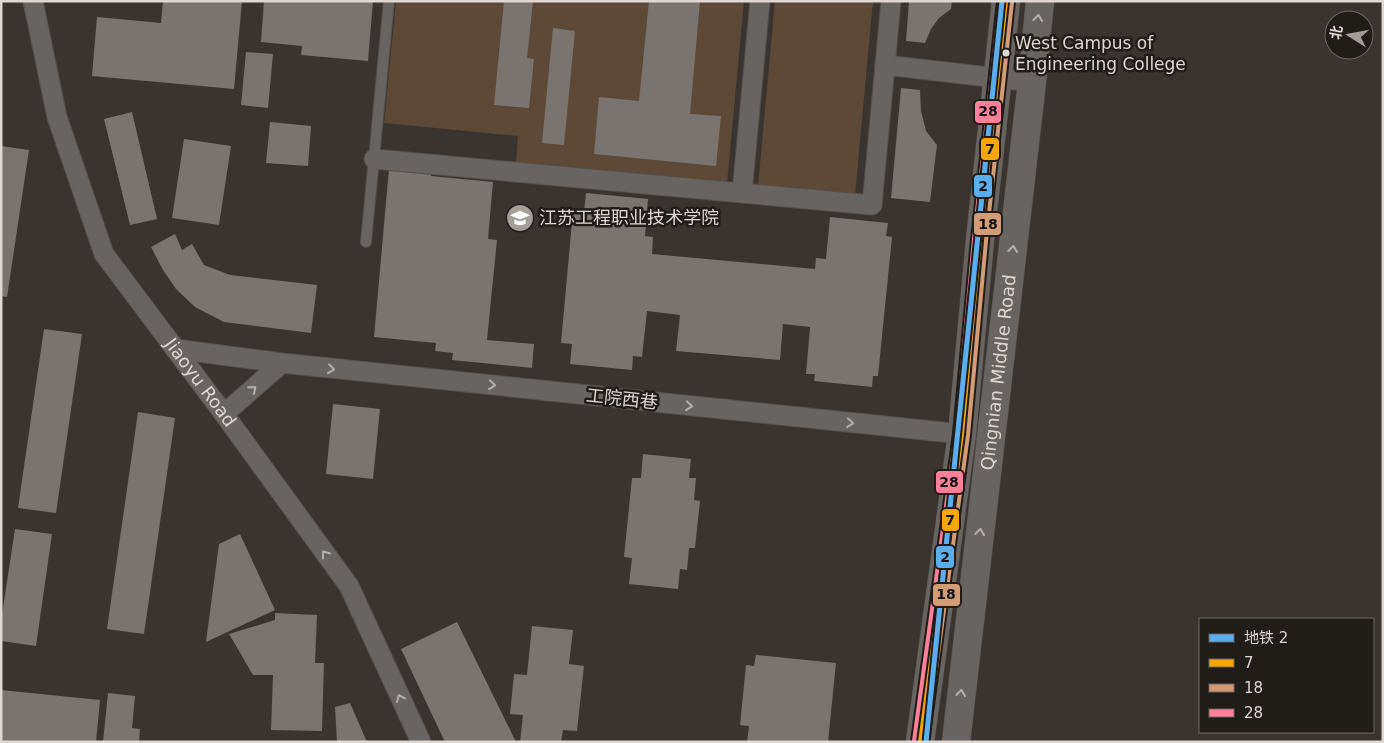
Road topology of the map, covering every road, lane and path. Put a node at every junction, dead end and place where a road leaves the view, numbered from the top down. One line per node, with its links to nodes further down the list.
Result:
1 (33, 1): 13 (street, Jiaoyu Road)
2 (389, 1): 10 (lane)
3 (760, 1): 11 (street)
4 (891, 1): 7 (street)
5 (1006, 1): 8 (main road, Qingnian Middle Road)
6 (1040, 1): 9 (main road, Qingnian Middle Road, one-way to 6)
7 (885, 65): 8 (street); 11 (street)
8 (997, 78): 9 (street); 16 (main road, Qingnian Middle Road)
9 (1032, 82): 19 (main road, Qingnian Middle Road, one-way to 9)
10 (374, 159): 11 (street); 12 (lane)
11 (742, 193)
12 (366, 242)
13 (175, 349): 14 (street, 工院西巷); 15 (street, Jiaoyu Road)
14 (282, 364): 15 (street, one-way to 14); 16 (street, 工院西巷, one-way to 16)
15 (224, 414): 17 (street, Jiaoyu Road, one-way to 15)
16 (962, 434): 18 (main road, Qingnian Middle Road)
17 (421, 742)
18 (920, 742)
19 (956, 742)

